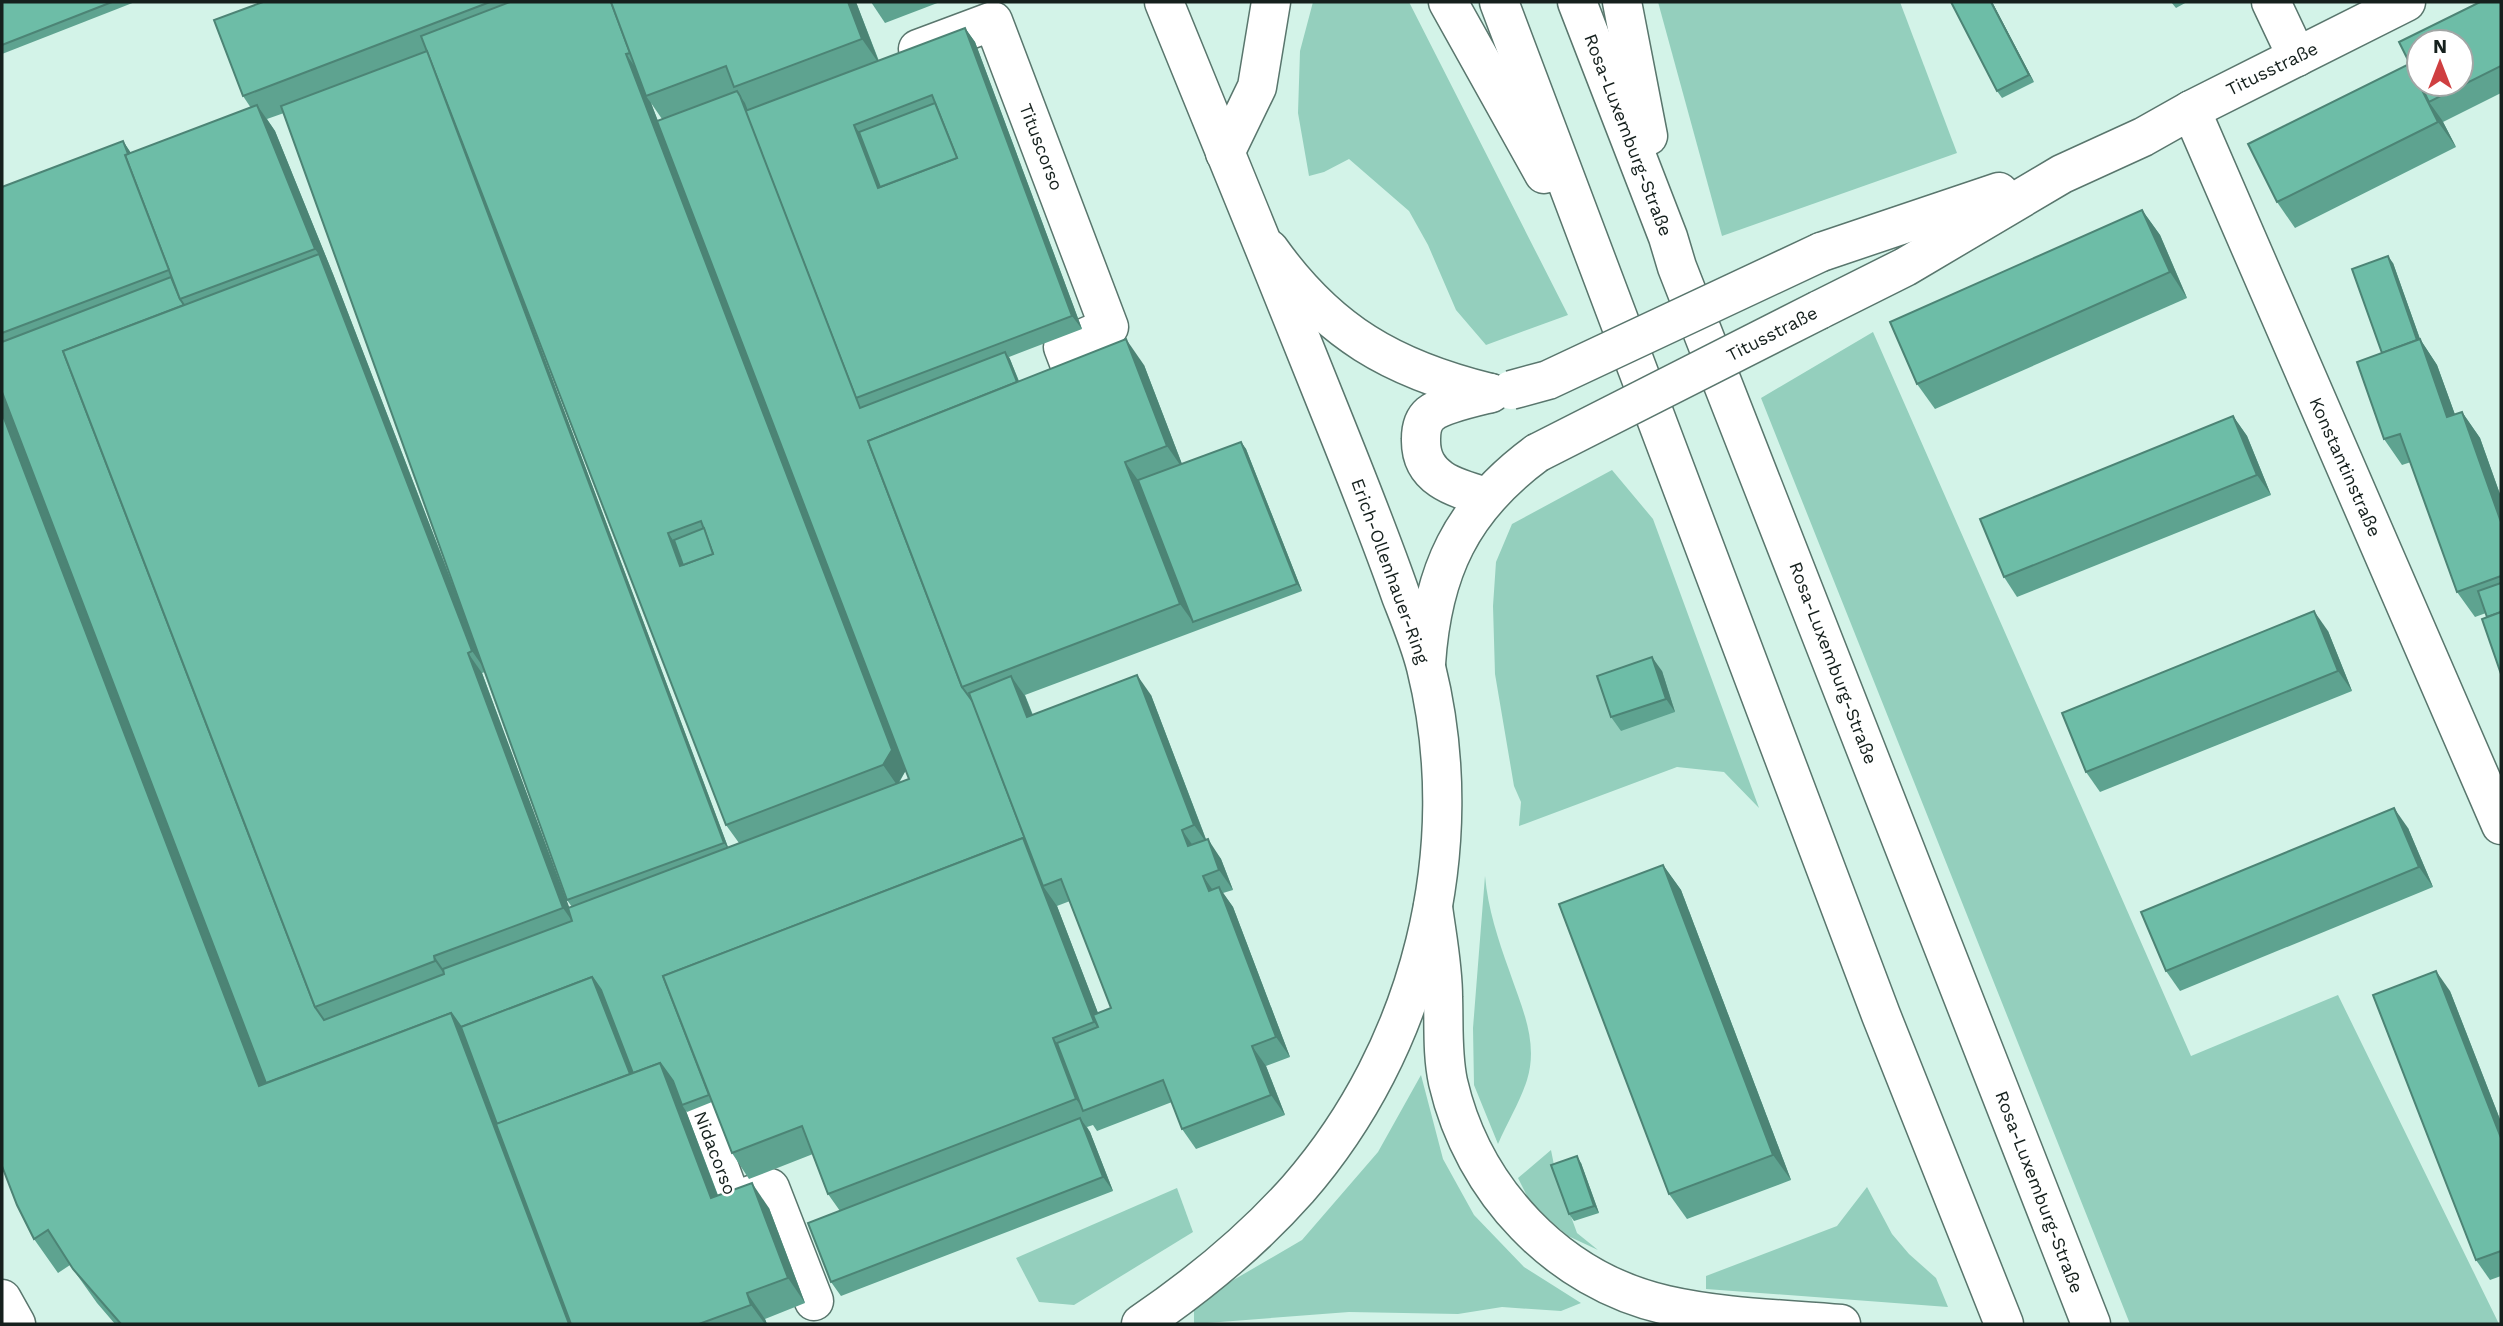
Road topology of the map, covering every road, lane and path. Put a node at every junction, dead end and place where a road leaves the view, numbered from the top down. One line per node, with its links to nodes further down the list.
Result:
1 (1164, 2): 12 (main road, Erich-Ollenhauer-Ring)
2 (1271, 2): 12 (main road)
3 (1448, 2): 16 (main road)
4 (1499, 2): 16 (main road)
5 (1577, 2): 15 (main road, Rosa-Luxemburg-Straße)
6 (1622, 2): 15 (main road)
7 (2271, 2): 9 (main road)
8 (2406, 2): 9 (main road, Titusstraße)
9 (2297, 57): 11 (main road, Titusstraße)
10 (883, 63): 17 (main road, Tituscorso)
11 (2190, 110): 13 (main road, Titusstraße); 21 (main road, Konstantinstraße)
12 (1225, 153): 14 (main road, Erich-Ollenhauer-Ring)
13 (2062, 174): 18 (main road, Titusstraße, bridge); 19 (main road, Titusstraße, bridge)
14 (1260, 236): 18 (main road, Titusstraße); 20 (main road, Erich-Ollenhauer-Ring)
15 (1668, 237): 30 (main road, Rosa-Luxemburg-Straße)
16 (1608, 291): 29 (main road)
17 (1035, 382)
18 (1500, 392): 19 (main road, Titusstraße)
19 (1487, 497): 20 (main road, Titusstraße)
20 (1426, 664): 22 (main road, Erich-Ollenhauer-Ring)
21 (2501, 824)
22 (1433, 907): 27 (main road, Erich-Ollenhauer-Ring); 28 (main road)
23 (657, 1048): 25 (main road, Nidacorso)
24 (2, 1298): 26 (main road)
25 (814, 1300)
26 (16, 1324)
27 (1141, 1324)
28 (1841, 1324)
29 (2004, 1324)
30 (2091, 1324)

